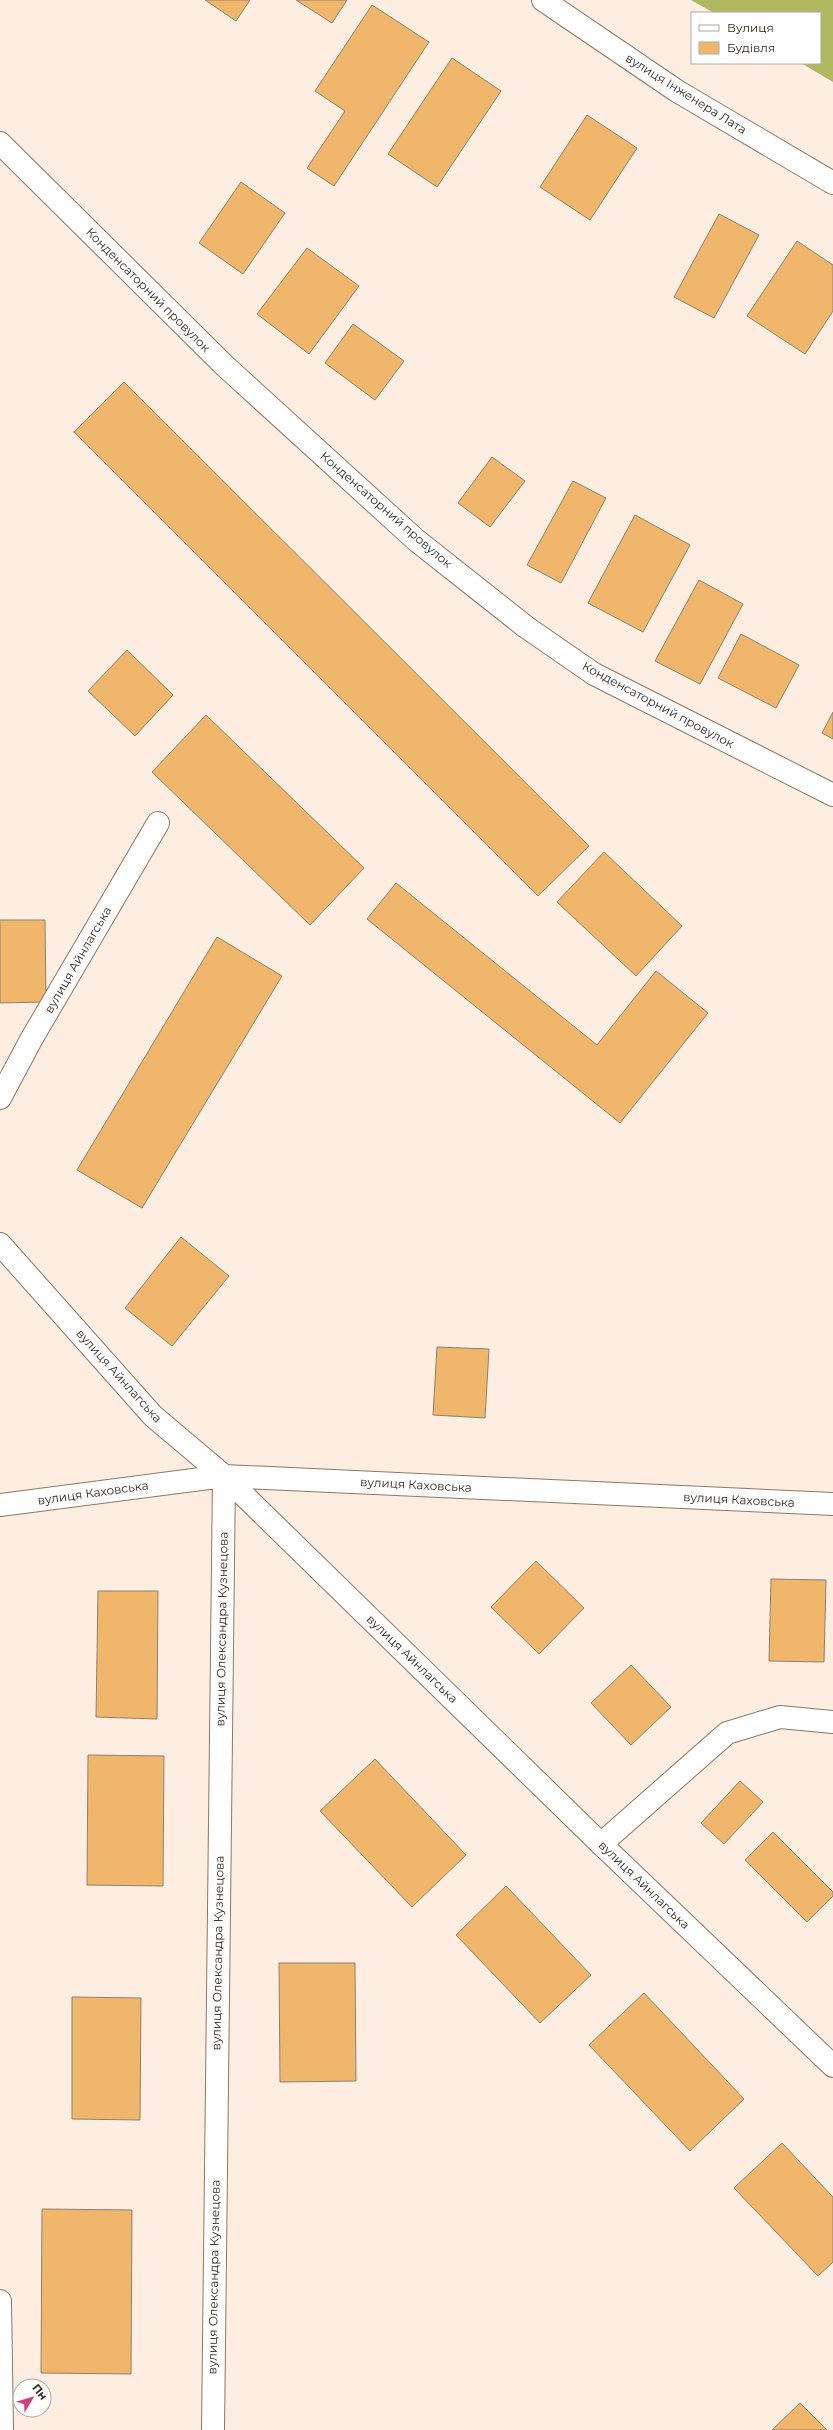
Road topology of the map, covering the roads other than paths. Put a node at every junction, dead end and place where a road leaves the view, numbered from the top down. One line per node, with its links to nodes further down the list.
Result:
1 (543, 0): 3 (street, вулиця Інженера Лата)
2 (0, 143): 4 (street, Конденсаторний провулок)
3 (833, 182)
4 (833, 795)
5 (158, 823): 6 (street, вулиця Айнлагська)
6 (0, 1098)
7 (0, 1244): 8 (street, вулиця Айнлагська)
8 (224, 1476): 9 (street, вулиця Каховська); 10 (street, вулиця Каховська); 12 (street, вулиця Айнлагська); 16 (street, вулиця Олександра Кузнецова)
9 (833, 1504)
10 (0, 1505)
11 (833, 1722): 12 (street)
12 (601, 1844): 13 (street, вулиця Айнлагська)
13 (833, 2066)
14 (0, 2301): 15 (street)
15 (2, 2430)
16 (213, 2430)

